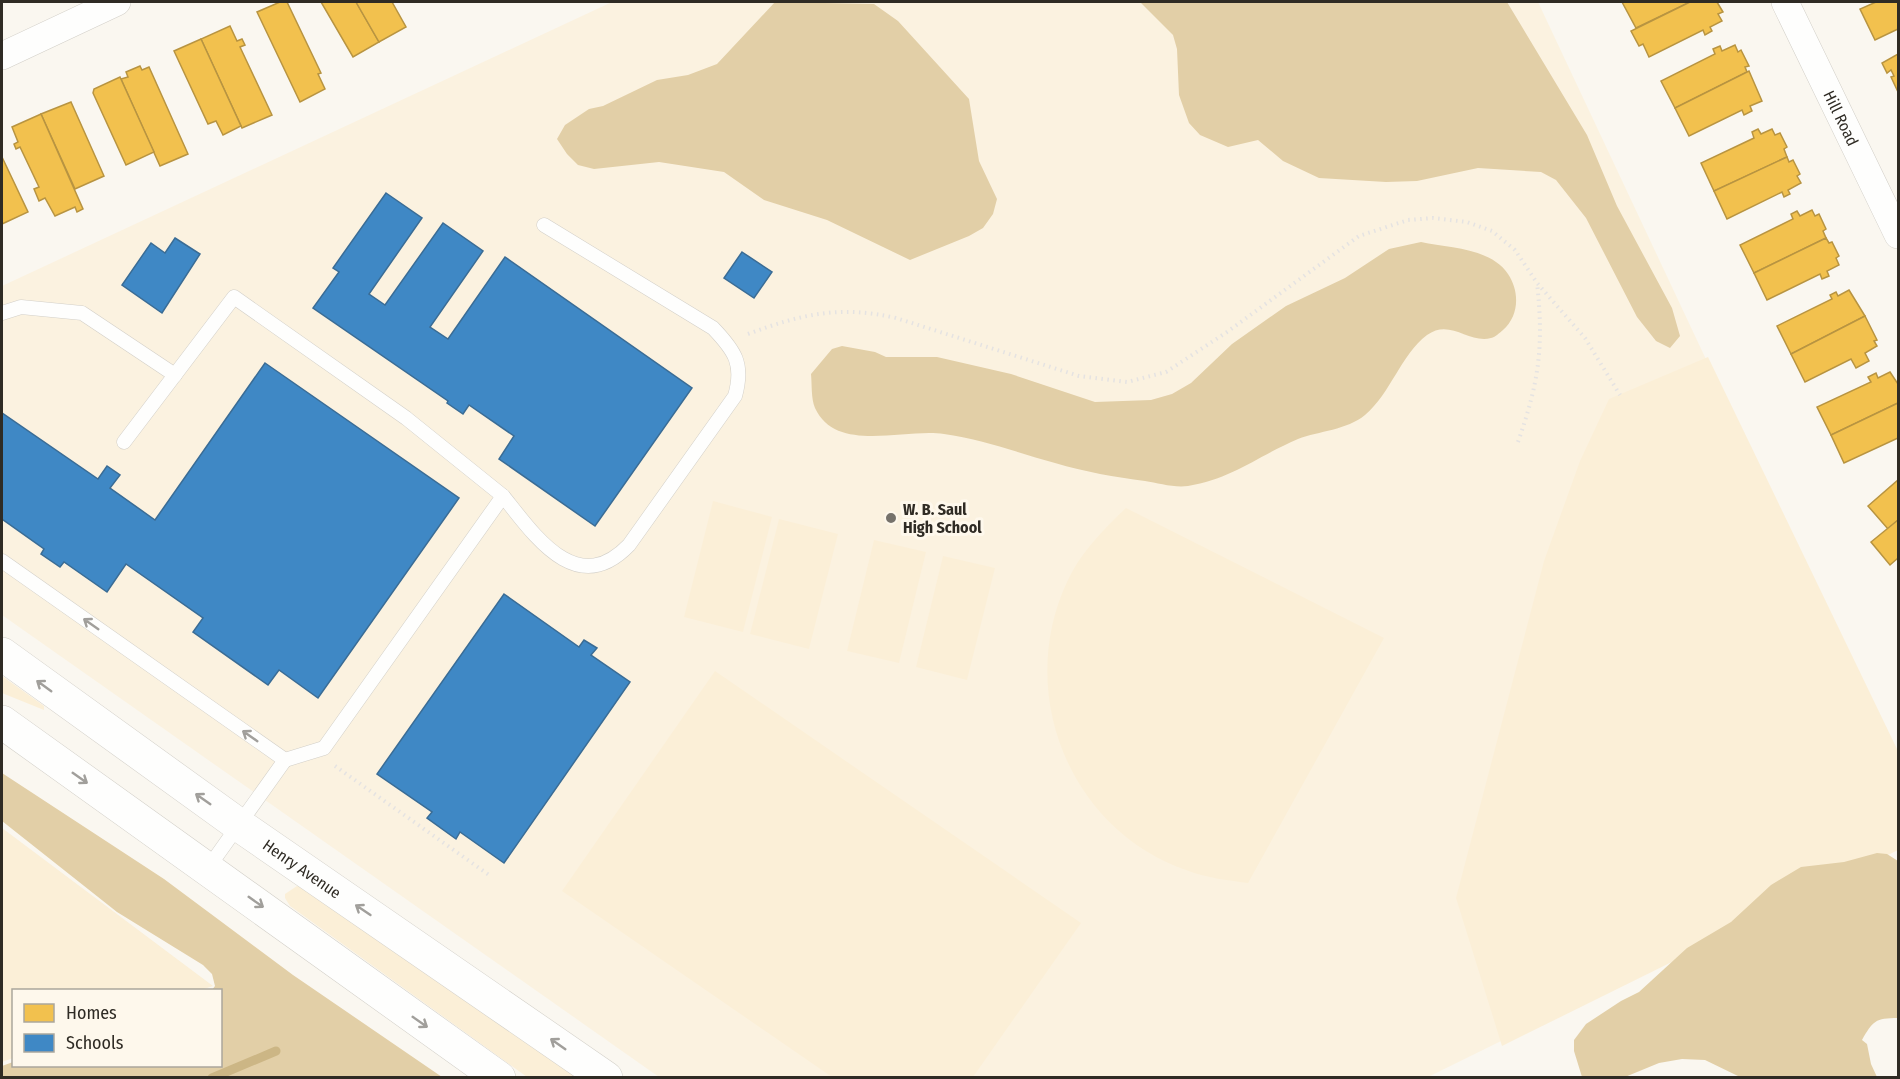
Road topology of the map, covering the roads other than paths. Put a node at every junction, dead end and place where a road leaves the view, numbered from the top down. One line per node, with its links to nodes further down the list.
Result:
1 (117, 2): 3 (street)
2 (1785, 2): 5 (street, Hill Road)
3 (2, 56)
4 (544, 225): 9 (lane)
5 (1899, 235)
6 (2, 313): 7 (lane)
7 (175, 375): 8 (lane); 9 (lane)
8 (124, 442)
9 (503, 496): 13 (lane)
10 (2, 561): 13 (lane, one-way to 10)
11 (2, 654): 14 (main road, Henry Avenue, one-way to 11)
12 (2, 722): 15 (main road, one-way to 15)
13 (285, 760): 14 (lane)
14 (239, 825): 15 (lane); 17 (main road, Henry Avenue, one-way to 14)
15 (208, 868): 16 (main road, one-way to 16)
16 (499, 1077)
17 (606, 1077)

